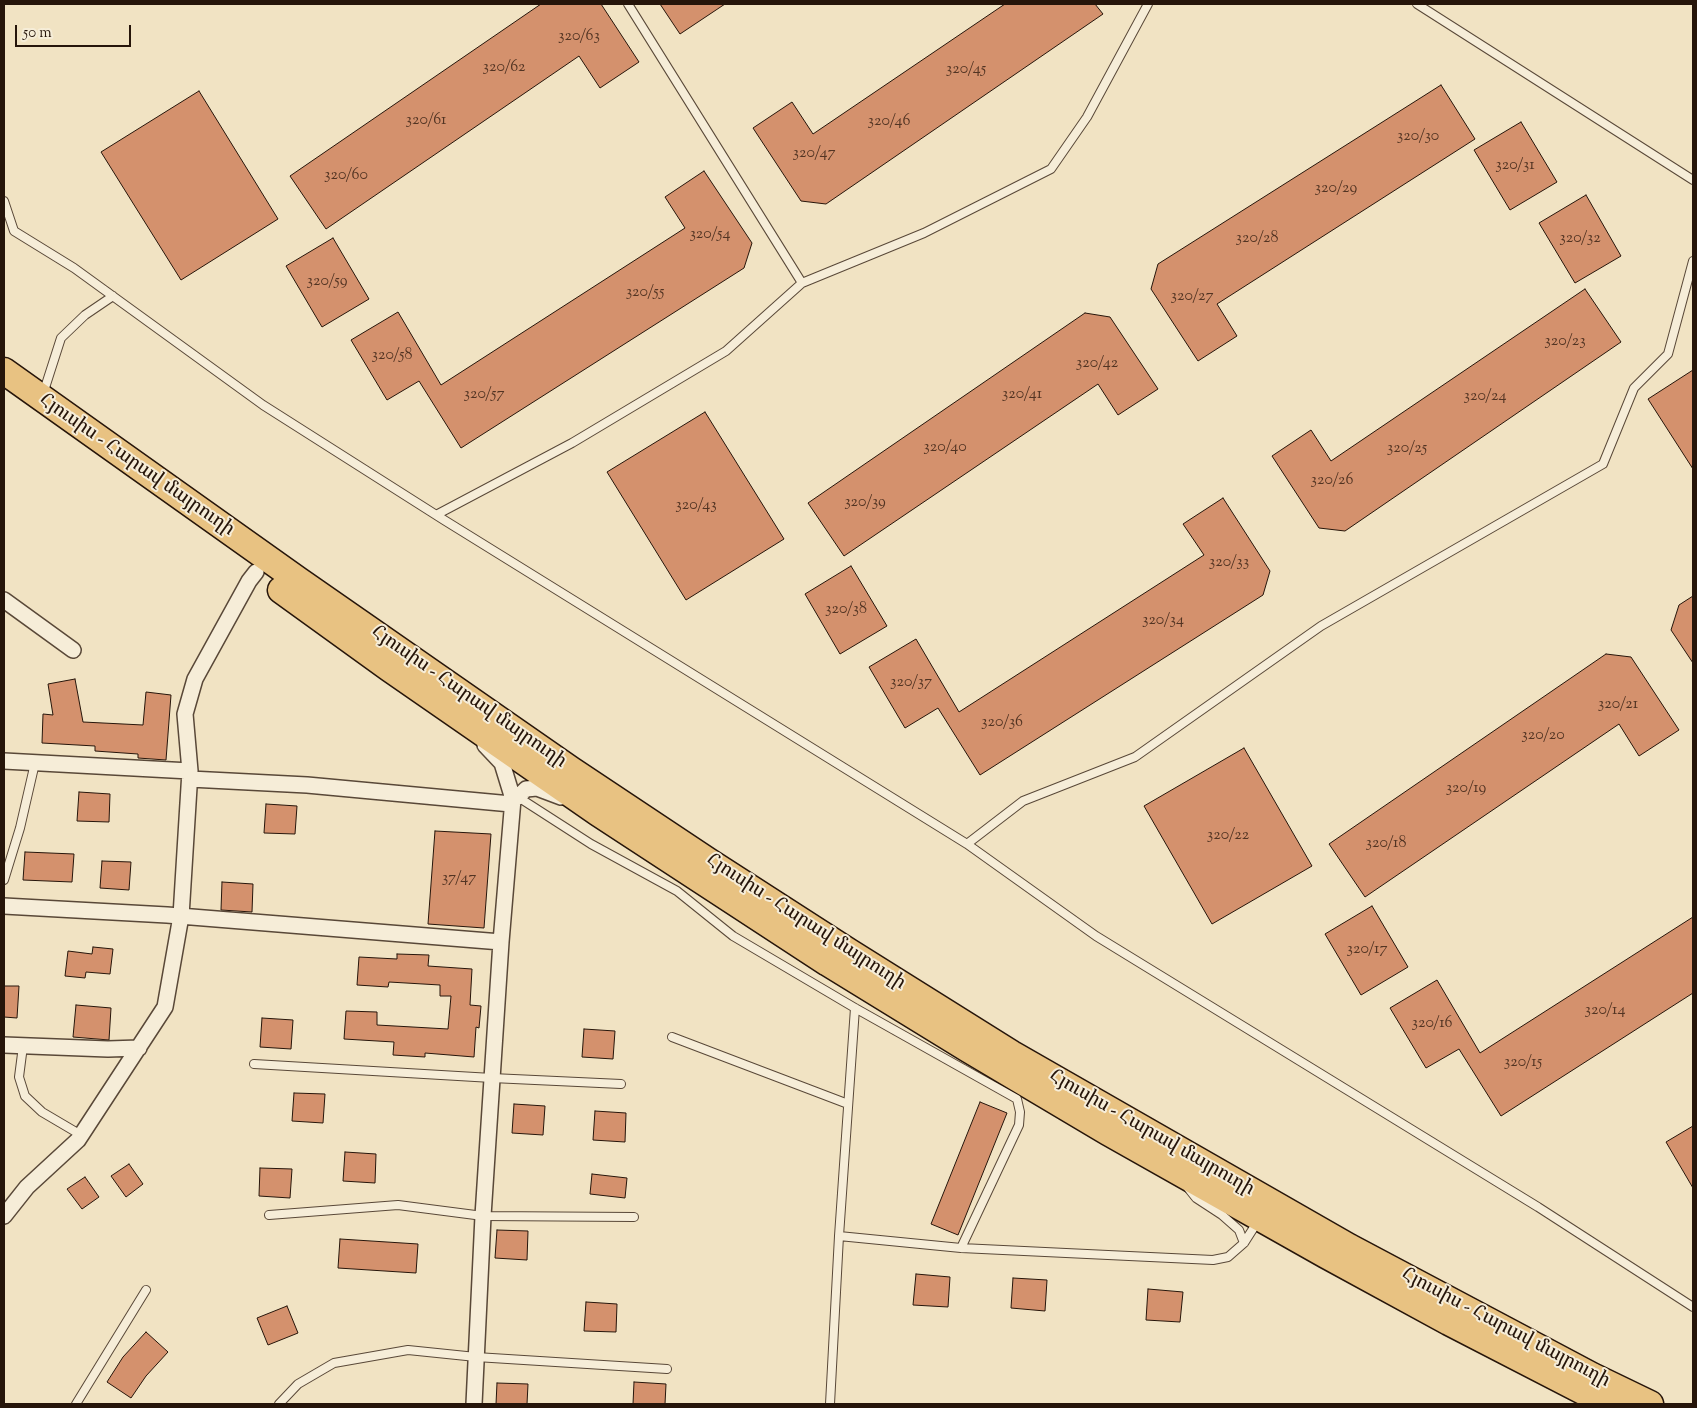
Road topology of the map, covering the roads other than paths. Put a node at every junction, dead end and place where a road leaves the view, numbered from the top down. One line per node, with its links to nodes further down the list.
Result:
1 (628, 4): 7 (lane)
2 (1148, 4): 7 (lane)
3 (1417, 4): 4 (lane)
4 (1693, 180)
5 (4, 201): 8 (lane)
6 (1693, 261): 22 (lane)
7 (802, 282): 12 (lane)
8 (113, 296): 11 (lane); 12 (lane)
9 (4, 371): 11 (highway, Հյուսիս - Հարավ մայրուղի)
10 (4, 391): 13 (highway, Հյուսիս - Հարավ մայրուղի)
11 (42, 398): 55 (highway, Հյուսիս - Հարավ մայրուղի)
12 (436, 515): 22 (lane)
13 (256, 572): 16 (highway, Հյուսիս - Հարավ մայրուղի); 19 (street)
14 (4, 600): 15 (street)
15 (73, 650)
16 (456, 713): 20 (street); 21 (highway, Հյուսիս - Հարավ մայրուղի)
17 (4, 761): 18 (street)
18 (35, 762): 19 (street); 23 (lane)
19 (190, 775): 20 (street); 25 (street)
20 (514, 800): 21 (street); 26 (street); 27 (lane)
21 (597, 812): 37 (highway, Հյուսիս - Հարավ մայրուղի)
22 (967, 844): 47 (lane)
23 (4, 880)
24 (4, 906): 25 (street)
25 (181, 916): 26 (street); 31 (street)
26 (501, 942): 33 (street)
27 (855, 1008): 35 (lane); 45 (lane)
28 (672, 1037): 35 (lane)
29 (4, 1045): 30 (street)
30 (23, 1046): 31 (street); 36 (lane)
31 (139, 1048): 36 (street)
32 (254, 1064): 33 (lane)
33 (492, 1078): 34 (lane); 40 (street)
34 (621, 1084)
35 (848, 1104): 43 (lane)
36 (81, 1135): 39 (street)
37 (1167, 1166): 42 (highway, Հյուսիս - Հարավ մայրուղի); 44 (lane)
38 (270, 1215): 40 (lane)
39 (4, 1216)
40 (484, 1216): 41 (lane); 48 (street)
41 (634, 1217)
42 (1259, 1218): 44 (lane); 54 (highway, Հյուսիս - Հարավ մայրուղի)
43 (839, 1236): 45 (lane); 53 (lane)
44 (1244, 1243): 45 (lane)
45 (961, 1248)
46 (146, 1290): 50 (lane)
47 (1693, 1307)
48 (476, 1357): 49 (lane); 51 (lane); 52 (street)
49 (668, 1369)
50 (76, 1404)
51 (279, 1404)
52 (474, 1404)
53 (830, 1404)
54 (1608, 1404)
55 (1650, 1404)

